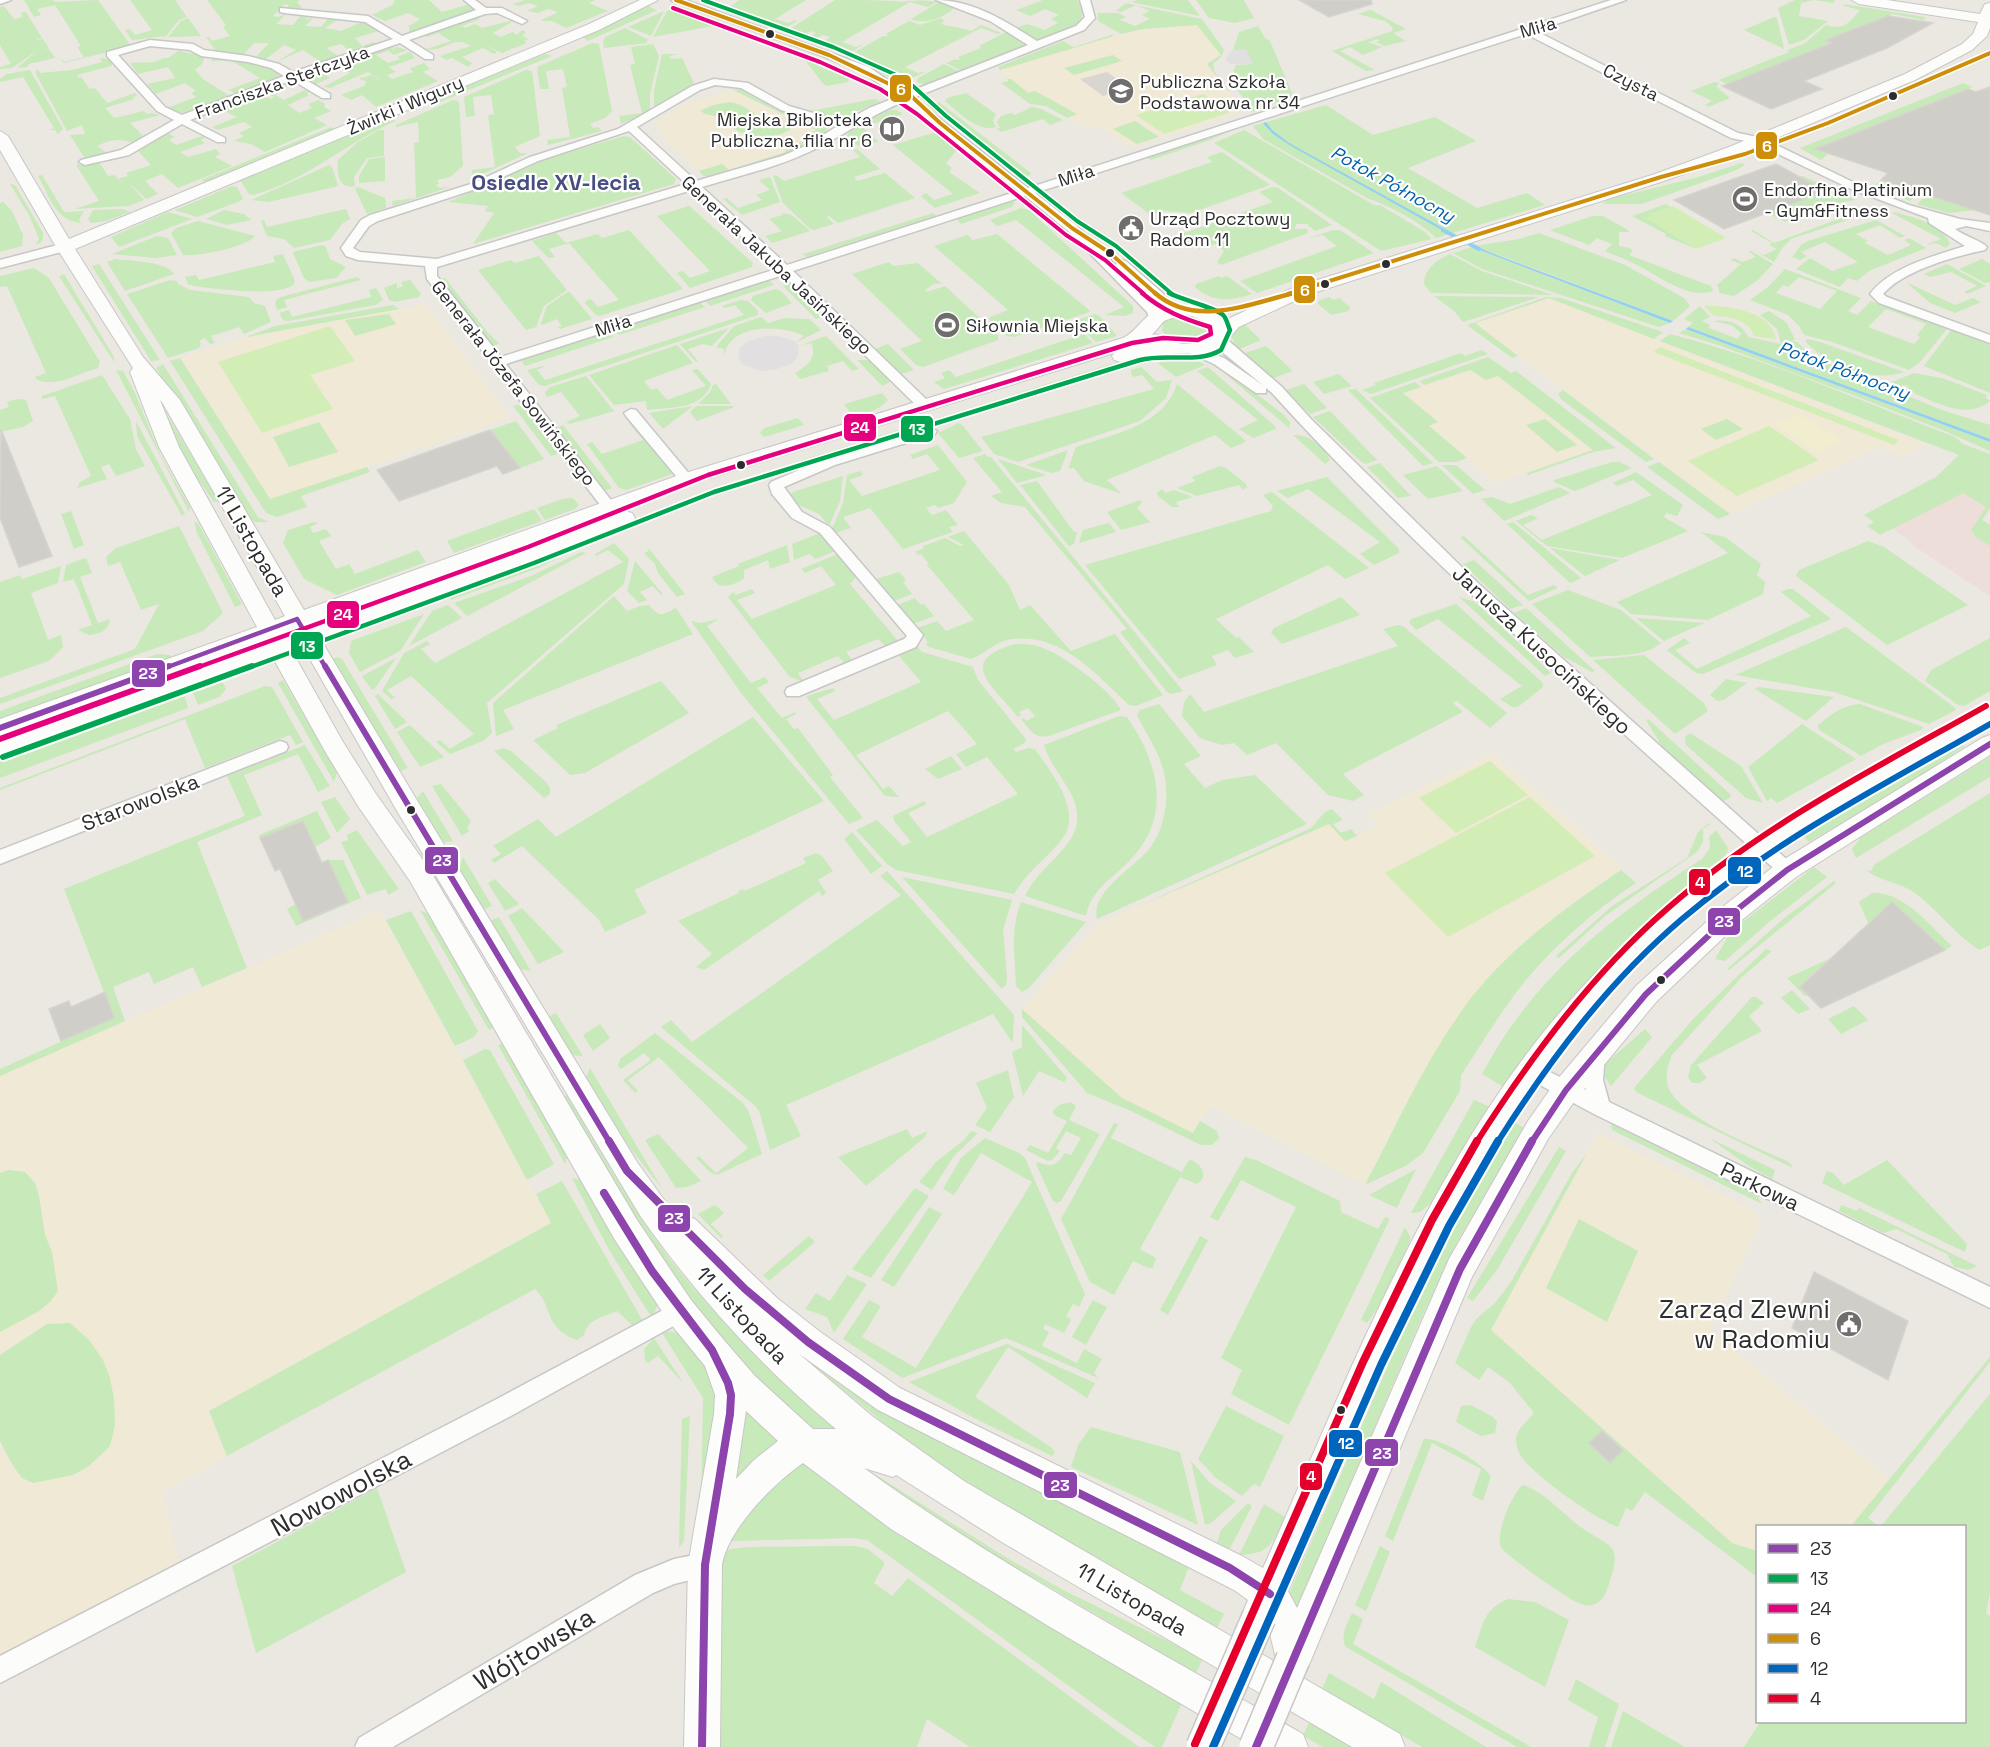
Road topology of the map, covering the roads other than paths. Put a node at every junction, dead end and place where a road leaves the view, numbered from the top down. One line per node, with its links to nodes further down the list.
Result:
1 (6, 0): 10 (street)
2 (469, 0): 12 (street)
3 (651, 0): 34 (street, Żwirki i Wigury)
4 (676, 0): 22 (street)
5 (940, 0): 17 (street)
6 (1085, 0): 17 (street)
7 (1621, 0): 15 (street, Miła)
8 (1859, 0): 13 (street)
9 (1895, 0): 13 (street)
10 (0, 1)
11 (284, 10): 16 (street)
12 (484, 11): 14 (street); 16 (street, Franciszka Stefczyka)
13 (1988, 18): 29 (street)
14 (522, 21)
15 (1526, 30): 28 (street, Czysta); 33 (street, Miła)
16 (401, 39): 19 (street); 20 (street, Franciszka Stefczyka)
17 (1037, 46): 22 (street)
18 (1990, 53): 29 (street)
19 (429, 57)
20 (293, 76): 21 (street); 23 (street, Franciszka Stefczyka); 23 (street)
21 (326, 96)
22 (907, 96): 24 (street); 33 (street)
23 (182, 119): 27 (street); 30 (street, Franciszka Stefczyka)
24 (844, 126): 25 (street, Generała Józefa Sowińskiego); 32 (street)
25 (631, 127): 32 (street, Generała Jakuba Jasińskiego); 42 (street, Generała Józefa Sowińskiego)
26 (0, 136): 35 (street, 11 Listopada)
27 (222, 140)
28 (1736, 142): 29 (street); 31 (street)
29 (1763, 143): 31 (street); 38 (street)
30 (85, 162)
31 (1661, 177): 44 (street)
32 (694, 186): 42 (street); 43 (street, Generała Jakuba Jasińskiego)
33 (1027, 191): 37 (street); 43 (street, Miła)
34 (158, 207): 35 (street, Żwirki i Wigury); 39 (street, Żwirki i Wigury)
35 (47, 216): 39 (street, 11 Listopada)
36 (1990, 227): 38 (street)
37 (1072, 228): 45 (street); 46 (street)
38 (1956, 236): 40 (street); 48 (street)
39 (65, 247): 41 (street, Żwirki i Wigury); 51 (street, 11 Listopada)
40 (1985, 247)
41 (0, 264)
42 (431, 264): 52 (street, Generała Józefa Sowińskiego)
43 (785, 270): 52 (street, Miła); 53 (street, Generała Jakuba Jasińskiego)
44 (1301, 291): 45 (street); 47 (street)
45 (1193, 311): 46 (street); 47 (street)
46 (1154, 322): 49 (street); 53 (street)
47 (1220, 337): 50 (street); 55 (street, Janusza Kusocińskiego)
48 (1990, 339)
49 (1171, 347): 50 (street); 58 (street)
50 (1190, 350): 55 (street, Janusza Kusocińskiego)
51 (136, 360): 59 (street, 11 Listopada); 60 (street, 11 Listopada)
52 (497, 363): 58 (street, Generała Józefa Sowińskiego)
53 (923, 404): 57 (street)
54 (631, 413): 57 (street)
55 (1306, 422): 67 (street, Janusza Kusocińskiego)
56 (930, 431): 61 (street)
57 (686, 479): 58 (street)
58 (614, 513): 59 (street)
59 (302, 628): 60 (street); 74 (street, 11 Listopada)
60 (273, 639): 63 (street); 66 (street); 76 (street, 11 Listopada)
61 (793, 692)
62 (1990, 714): 67 (street)
63 (0, 728)
64 (1990, 744): 69 (street)
65 (280, 747): 68 (street, Starowolska)
66 (0, 748)
67 (1750, 855): 69 (street); 71 (street)
68 (0, 857)
69 (1787, 870): 70 (street)
70 (1595, 1054): 72 (street); 73 (street)
71 (1532, 1071): 72 (street, Parkowa); 81 (street)
72 (1566, 1090): 73 (street, Parkowa); 81 (street)
73 (1601, 1108): 75 (street, Parkowa)
74 (627, 1171): 79 (street, 11 Listopada); 81 (street)
75 (1990, 1298)
76 (680, 1311): 77 (street, 11 Listopada); 82 (street, Nowowolska)
77 (712, 1350): 78 (street, 11 Listopada); 80 (street, 11 Listopada)
78 (808, 1447): 79 (street); 80 (street); 83 (street, 11 Listopada)
79 (916, 1468): 87 (street, 11 Listopada)
80 (708, 1552): 84 (street, Wójtowska); 85 (street, 11 Listopada)
81 (1282, 1629): 83 (street, bridge); 83 (street, bridge)
82 (0, 1670)
83 (1226, 1736): 86 (street, 11 Listopada)
84 (368, 1747)
85 (702, 1747)
86 (1290, 1747)
87 (1387, 1747)

